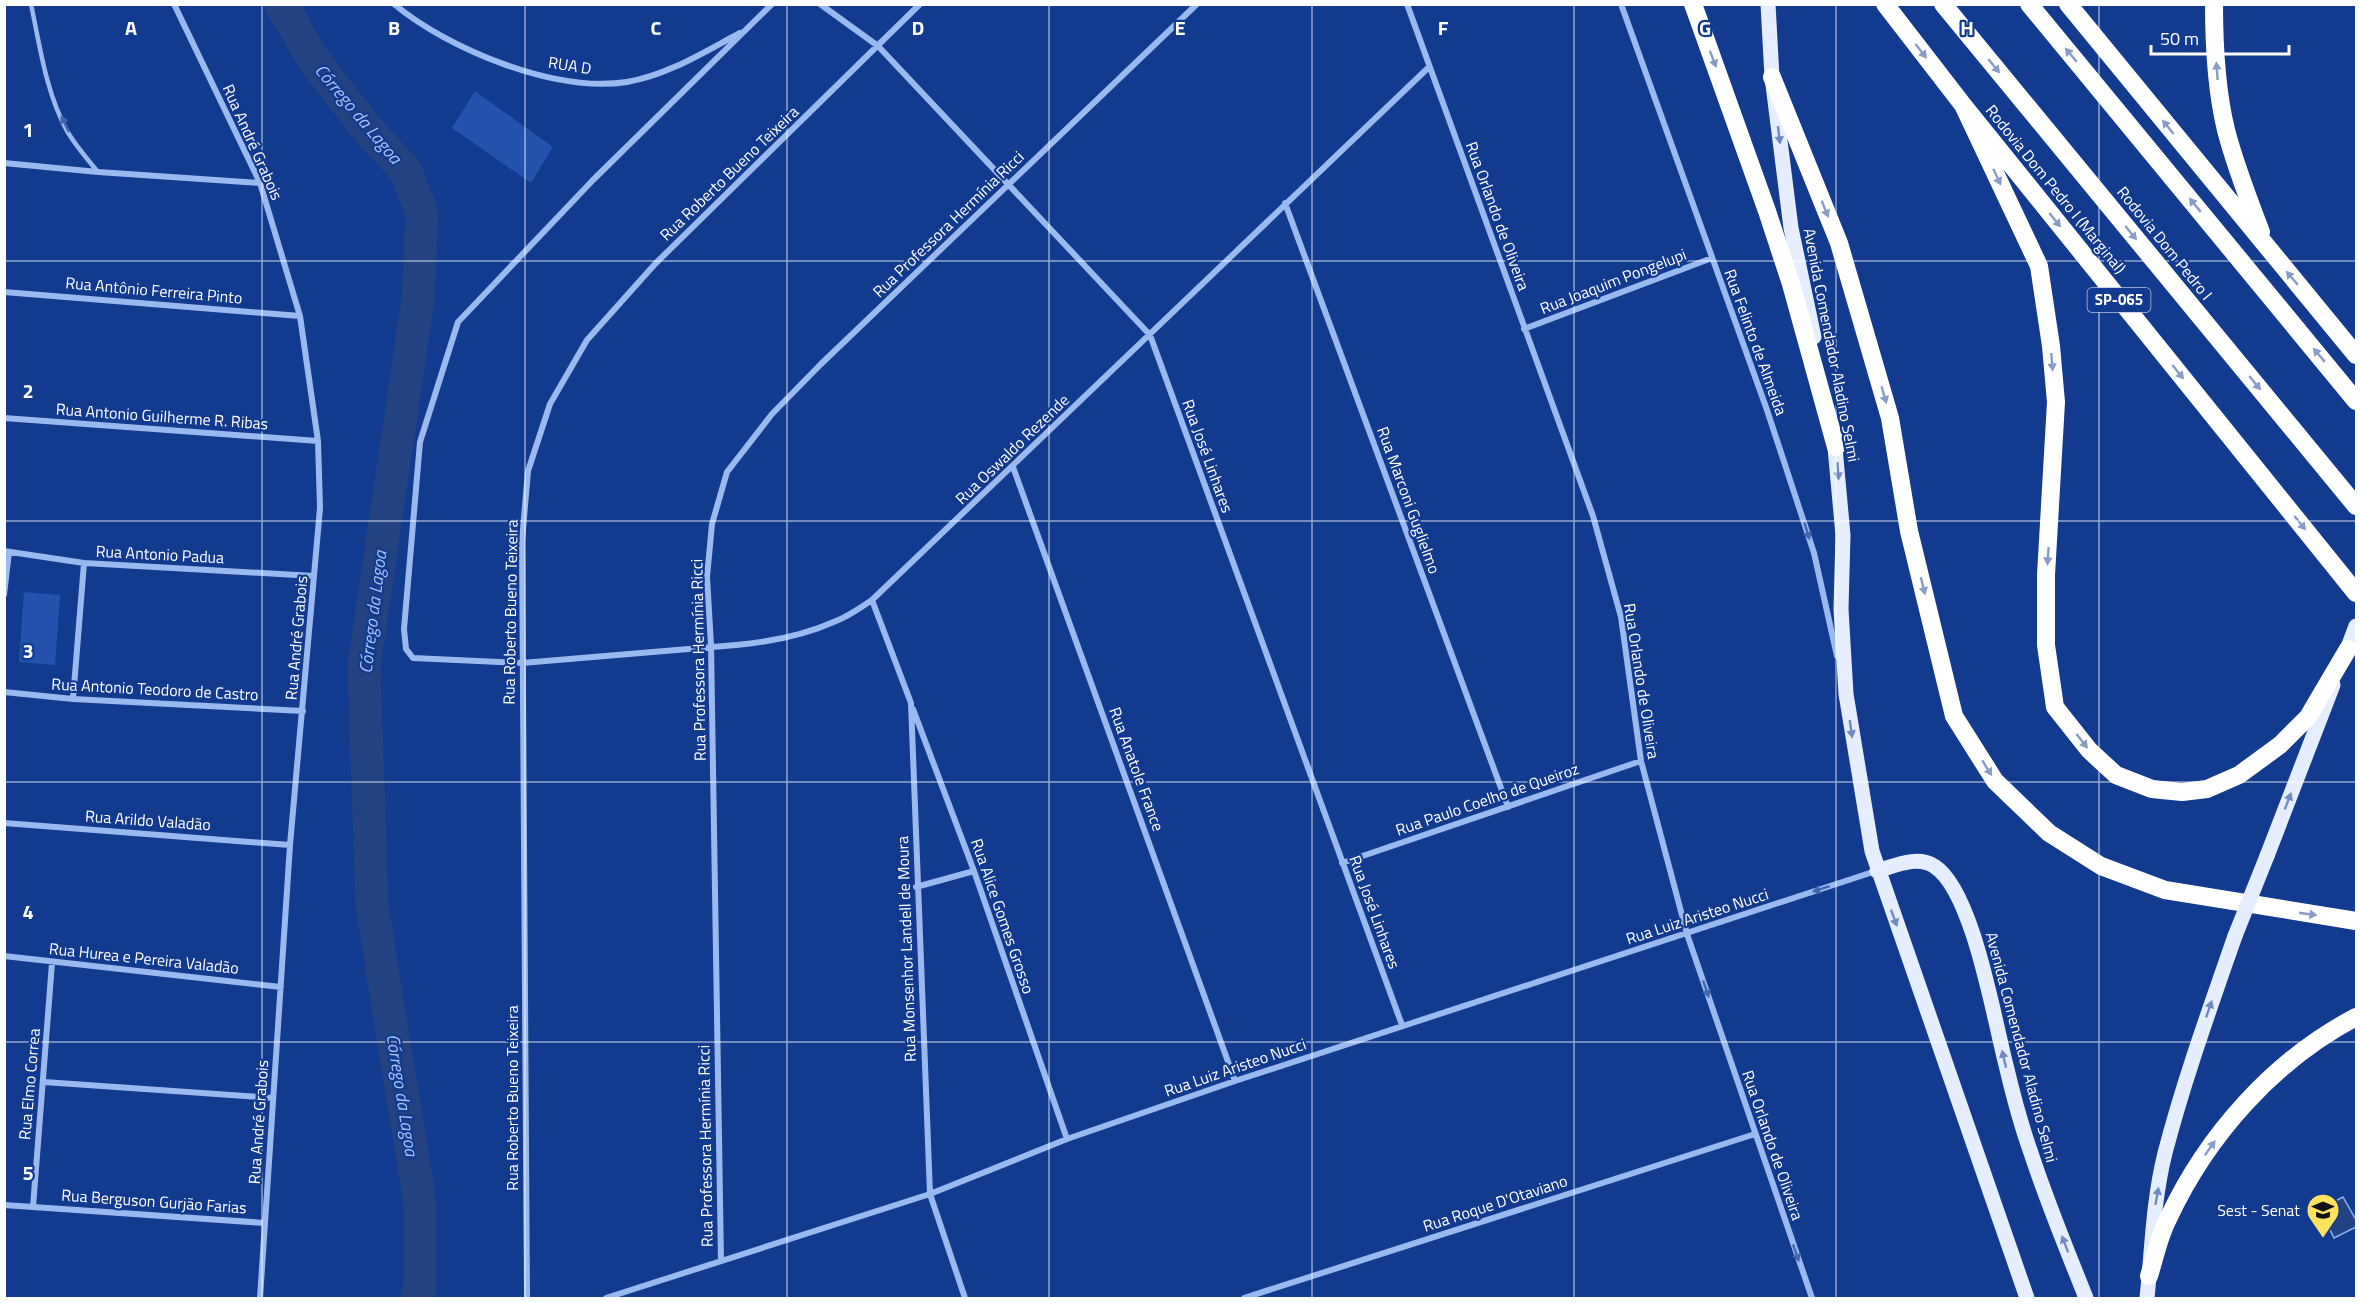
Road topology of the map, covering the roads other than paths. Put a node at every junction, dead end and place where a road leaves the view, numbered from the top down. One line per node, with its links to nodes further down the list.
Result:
1 (31, 4): 23 (lane, one-way to 1)
2 (174, 4): 24 (street, Rua André Grabois)
3 (772, 4): 17 (street, Rua Oswaldo Rezende)
4 (820, 4): 18 (street, Rua José Linhares)
5 (920, 4): 18 (street, Rua Roberto Bueno Teixeira)
6 (1197, 4): 25 (street, Rua Professora Hermínia Ricci)
7 (1407, 4): 19 (street, Rua Orlando de Oliveira)
8 (1621, 4): 28 (street, Rua Felinto de Almeida)
9 (1693, 4): 37 (highway, one-way to 37)
10 (1768, 4): 20 (main road, Avenida Comendador Aladino Selmi)
11 (1885, 4): 21 (highway, Rodovia Dom Pedro I (Marginal) / SP-065, one-way to 21)
12 (1943, 4): 39 (highway, Rodovia Dom Pedro I / SP-065, one-way to 39)
13 (2030, 4): 34 (highway, one-way to 13)
14 (2068, 4): 27 (highway, one-way to 14)
15 (2214, 4): 27 (highway, one-way to 15)
16 (396, 5): 17 (street, RUA D)
17 (747, 30): 49 (street, Rua Oswaldo Rezende)
18 (878, 46): 25 (street, Rua José Linhares); 49 (street, Rua Roberto Bueno Teixeira)
19 (1429, 67): 26 (street, Rua Oswaldo Rezende); 31 (street, Rua Orlando de Oliveira)
20 (1772, 77): 37 (main road, Avenida Comendador Aladino Selmi, one-way to 37); 63 (highway, one-way to 63)
21 (1963, 105): 43 (highway, Rodovia Dom Pedro I (Marginal) / SP-065, one-way to 43); 48 (highway, one-way to 48)
22 (4, 163): 23 (street)
23 (98, 172): 24 (street)
24 (260, 183): 30 (street, Rua André Grabois)
25 (1009, 184): 32 (street, Rua José Linhares); 47 (street, Rua Professora Hermínia Ricci)
26 (1285, 203): 32 (street, Rua Oswaldo Rezende); 56 (street, Rua Marconi Guglielmo)
27 (2267, 248): 33 (highway, one-way to 27)
28 (1712, 258): 31 (street, Rua Joaquim Pongelupi); 51 (street, Rua Felinto de Almeida, one-way to 51)
29 (4, 292): 30 (street, Rua Antônio Ferreira Pinto)
30 (300, 316): 36 (street, Rua André Grabois)
31 (1524, 329): 55 (street, Rua Orlando de Oliveira)
32 (1150, 335): 38 (street, Rua Oswaldo Rezende); 59 (street, Rua José Linhares)
33 (2356, 355)
34 (2356, 401)
35 (4, 418): 36 (street, Rua Antonio Guilherme R. Ribas)
36 (318, 441): 42 (street, Rua André Grabois)
37 (1836, 447): 51 (main road, Avenida Comendador Aladino Selmi, one-way to 51)
38 (1013, 467): 45 (street, Rua Oswaldo Rezende); 70 (street, Rua Anatole France)
39 (2356, 506)
40 (7, 551): 41 (street, Rua Antonio Padua); 44 (street)
41 (84, 563): 42 (street, Rua Antonio Padua); 52 (street)
42 (314, 576): 54 (street, Rua André Grabois)
43 (2356, 593)
44 (4, 595)
45 (872, 600): 47 (street, Rua Oswaldo Rezende); 53 (street, Rua Monsenhor Landell de Moura)
46 (2356, 626): 48 (main road)
47 (711, 645): 49 (street, Rua Oswaldo Rezende); 79 (street, Rua Professora Hermínia Ricci)
48 (2349, 645): 80 (main road, one-way to 48, bridge)
49 (522, 663): 82 (street, Rua Roberto Bueno Teixeira)
50 (4, 692): 52 (street, Rua Antonio Teodoro de Castro)
51 (1846, 694): 61 (main road, Avenida Comendador Aladino Selmi, one-way to 61)
52 (73, 699): 54 (street, Rua Antonio Teodoro de Castro)
53 (910, 703): 60 (street, Rua Alice Gomes Grosso); 62 (street, Rua Monsenhor Landell de Moura)
54 (303, 711): 58 (street, Rua André Grabois)
55 (1641, 762): 56 (street, Rua Paulo Coelho de Queiroz); 64 (street, Rua Orlando de Oliveira)
56 (1508, 807): 59 (street, Rua Paulo Coelho de Queiroz)
57 (4, 823): 58 (street, Rua Arildo Valadão)
58 (290, 845): 67 (street, Rua André Grabois)
59 (1342, 863): 69 (street, Rua José Linhares)
60 (974, 871): 62 (street); 74 (street, Rua Alice Gomes Grosso)
61 (1877, 871): 64 (street, Rua Luiz Aristeo Nucci, one-way to 64); 87 (main road, Avenida Comendador Aladino Selmi, one-way to 87); 88 (main road, Avenida Comendador Aladino Selmi, one-way to 61)
62 (916, 887): 75 (street, Rua Monsenhor Landell de Moura)
63 (2356, 921)
64 (1687, 934): 69 (street, Rua Luiz Aristeo Nucci); 73 (street, Rua Orlando de Oliveira, one-way to 73)
65 (4, 956): 66 (street, Rua Hurea e Pereira Valadão)
66 (52, 963): 67 (street, Rua Hurea e Pereira Valadão); 71 (street, Rua Elmo Correa)
67 (281, 987): 72 (street, Rua André Grabois)
68 (2356, 1017): 80 (highway, one-way to 68)
69 (1402, 1026): 70 (street, Rua Luiz Aristeo Nucci)
70 (1235, 1080): 74 (street, Rua Luiz Aristeo Nucci)
71 (44, 1082): 72 (street); 77 (street, Rua Elmo Correa)
72 (273, 1098): 78 (street, Rua André Grabois)
73 (1755, 1134): 85 (street, Rua Roque D'Otaviano); 86 (street, Rua Orlando de Oliveira, one-way to 86)
74 (1067, 1139): 75 (street, Rua Luiz Aristeo Nucci)
75 (930, 1194): 79 (street, Rua Luiz Aristeo Nucci); 84 (street, Rua Monsenhor Landell de Moura)
76 (4, 1205): 77 (street, Rua Berguson Gurjão Farias)
77 (33, 1206): 78 (street, Rua Berguson Gurjão Farias)
78 (265, 1222): 81 (street, Rua André Grabois)
79 (721, 1261): 83 (street, Rua Luiz Aristeo Nucci)
80 (2149, 1276): 89 (main road)
81 (260, 1299)
82 (527, 1299)
83 (606, 1299)
84 (965, 1299)
85 (1244, 1299)
86 (1812, 1299)
87 (2028, 1299)
88 (2086, 1299)
89 (2147, 1299)

